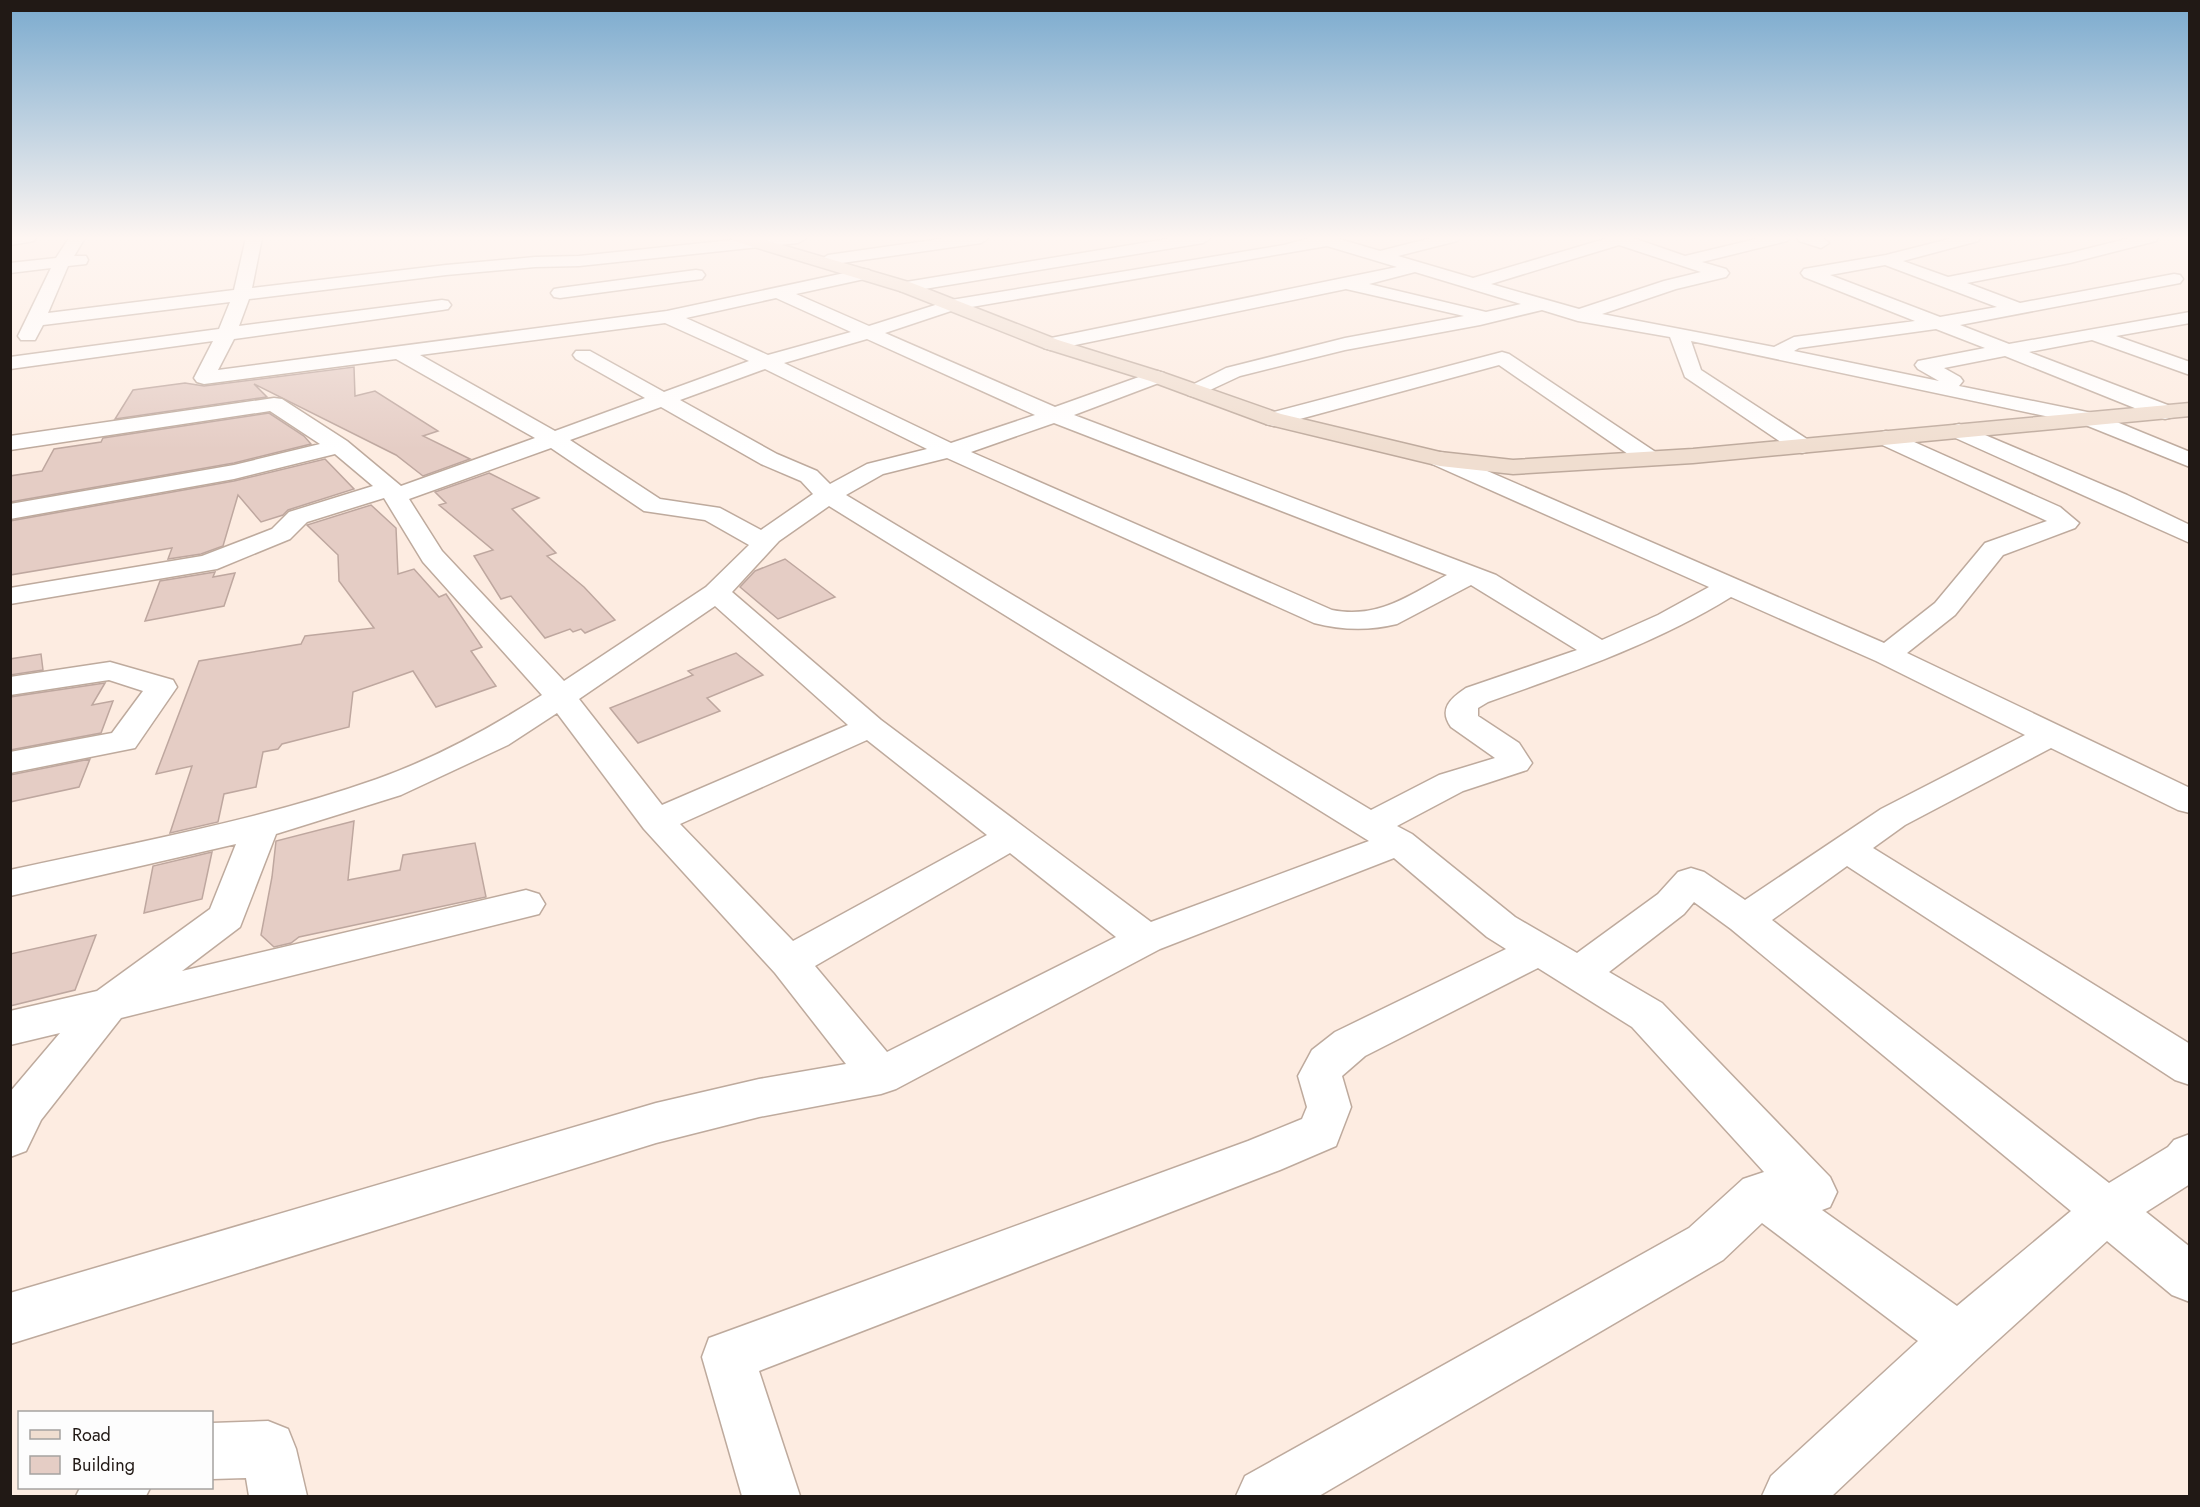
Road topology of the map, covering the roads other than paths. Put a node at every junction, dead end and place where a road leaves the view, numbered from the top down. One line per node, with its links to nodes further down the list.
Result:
1 (40, 308): 25 (street)
2 (132, 308): 25 (street)
3 (237, 308): 30 (street)
4 (417, 308): 30 (street)
5 (442, 308): 33 (street)
6 (561, 308): 27 (street)
7 (707, 308): 23 (street)
8 (814, 308): 28 (street)
9 (941, 308): 28 (street)
10 (960, 308): 32 (main road)
11 (1200, 308): 21 (street)
12 (1219, 308): 21 (street)
13 (1452, 308): 24 (street)
14 (1524, 308): 24 (street)
15 (1556, 308): 22 (street)
16 (1598, 308): 22 (street)
17 (1902, 308): 26 (street)
18 (2018, 308): 26 (street)
19 (2020, 308): 31 (street)
20 (2174, 308): 31 (street)
21 (1206, 311): 32 (street)
22 (1578, 315): 29 (street)
23 (667, 317): 27 (street); 38 (street)
24 (1489, 317): 42 (street)
25 (35, 320): 39 (street)
26 (1940, 323): 34 (street); 36 (street)
27 (563, 331): 33 (street)
28 (869, 332): 38 (street); 47 (street)
29 (1678, 333): 36 (street); 55 (street)
30 (227, 334): 35 (street); 39 (street)
31 (2090, 334): 34 (street); 40 (street)
32 (1051, 344): 41 (main road)
33 (440, 347): 35 (street)
34 (2009, 350): 43 (street); 46 (street)
35 (399, 352): 52 (street)
36 (1776, 353): 43 (street)
37 (583, 355): 44 (street)
38 (766, 362): 44 (street); 56 (street)
39 (12, 365)
40 (2190, 369)
41 (1157, 377): 42 (main road); 47 (street)
42 (1195, 391): 48 (main road)
43 (1978, 395): 49 (street)
44 (659, 399): 52 (street); 61 (street)
45 (2190, 409): 46 (main road)
46 (2165, 412): 49 (main road)
47 (1054, 415): 56 (street); 65 (street)
48 (1274, 419): 57 (street); 58 (main road)
49 (2090, 419): 50 (main road); 59 (street)
50 (1959, 431): 51 (main road); 63 (street)
51 (1887, 438): 55 (main road); 70 (street)
52 (553, 439): 60 (street); 64 (street)
53 (10, 442): 54 (street)
54 (339, 446): 60 (street); 62 (street)
55 (1802, 446): 57 (main road)
56 (948, 450): 61 (street); 65 (street)
57 (1649, 458): 58 (main road)
58 (1440, 459): 66 (street)
59 (2190, 460)
60 (392, 492): 68 (street); 72 (street)
61 (828, 495): 64 (street); 79 (street)
62 (10, 512)
63 (2190, 535)
64 (765, 543): 67 (street)
65 (1467, 576): 69 (street)
66 (1728, 587): 69 (street); 70 (street)
67 (716, 593): 72 (street); 73 (street)
68 (10, 596)
69 (1601, 652): 79 (street)
70 (1887, 655): 74 (street)
71 (10, 687): 75 (street)
72 (561, 697): 77 (street); 78 (street)
73 (870, 727): 77 (street); 80 (street)
74 (2052, 734): 76 (street); 81 (street)
75 (10, 763)
76 (2190, 802)
77 (656, 821): 87 (street)
78 (261, 826): 82 (street); 89 (street)
79 (1385, 834): 85 (street); 86 (street)
80 (1013, 836): 85 (street); 87 (street)
81 (1847, 849): 84 (street); 91 (street)
82 (10, 883)
83 (526, 903): 89 (street)
84 (1745, 919): 88 (street); 96 (street)
85 (1146, 939): 92 (street)
86 (1539, 950): 88 (street); 104 (street)
87 (789, 962): 92 (street)
88 (1578, 974): 95 (street)
89 (105, 1007): 90 (street); 93 (street)
90 (10, 1028)
91 (2190, 1067)
92 (882, 1076): 98 (street)
93 (10, 1137)
94 (2190, 1154): 96 (street)
95 (1760, 1194): 99 (street); 105 (street)
96 (2108, 1210): 97 (street); 99 (street)
97 (2190, 1278)
98 (10, 1318)
99 (1959, 1339): 106 (street)
100 (213, 1451): 103 (street)
101 (120, 1489): 102 (street)
102 (105, 1497)
103 (278, 1497)
104 (771, 1497)
105 (1265, 1497)
106 (1791, 1497)

